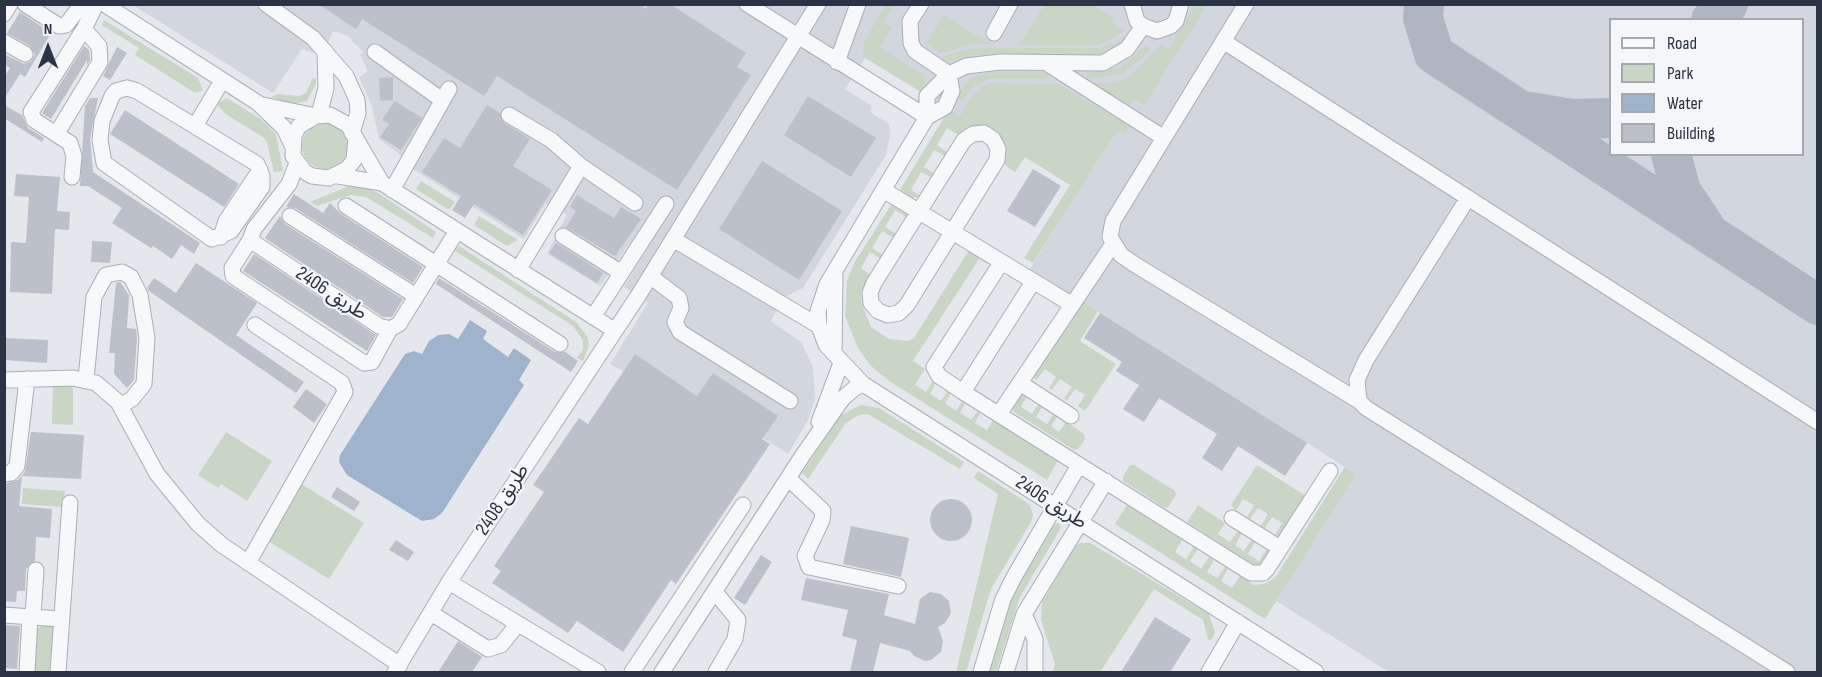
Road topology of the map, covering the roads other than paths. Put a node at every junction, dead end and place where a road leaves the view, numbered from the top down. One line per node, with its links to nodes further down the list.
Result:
1 (10, 4): 15 (street)
2 (25, 4): 3 (street)
3 (82, 4)
4 (96, 4): 17 (street)
5 (104, 4): 28 (street)
6 (266, 4): 22 (street)
7 (747, 4): 19 (street)
8 (818, 4): 19 (street, طريق 2408)
9 (858, 4): 25 (street)
10 (921, 4): 27 (street)
11 (1010, 4): 18 (street)
12 (1132, 4): 16 (street)
13 (1180, 4): 16 (street)
14 (1246, 4): 20 (street)
15 (4, 14)
16 (1143, 27): 26 (street)
17 (84, 29): 34 (street); 34 (street)
18 (994, 33)
19 (797, 36): 25 (street); 53 (street, طريق 2408)
20 (1223, 41): 36 (street); 44 (street)
21 (4, 42): 24 (street)
22 (325, 51): 30 (street); 35 (street)
23 (375, 52): 42 (street)
24 (25, 54)
25 (837, 62): 32 (street)
26 (1047, 63): 27 (street); 36 (street)
27 (949, 74): 32 (street)
28 (222, 81): 29 (street); 33 (street)
29 (258, 103): 30 (street); 37 (street)
30 (318, 115): 35 (street); 37 (street)
31 (509, 115): 39 (street)
32 (927, 117): 43 (street)
33 (195, 126): 33 (street)
34 (57, 133): 41 (street)
35 (354, 135): 40 (street); 42 (street)
36 (1164, 138): 55 (street)
37 (292, 144): 38 (street)
38 (297, 163): 40 (street); 54 (street)
39 (581, 166): 45 (street); 58 (street)
40 (338, 176): 42 (street)
41 (72, 177)
42 (387, 186): 50 (street)
43 (885, 191): 48 (street); 60 (street)
44 (1468, 198): 78 (street); 83 (street)
45 (635, 203)
46 (666, 204): 59 (street)
47 (346, 206): 57 (street)
48 (918, 212): 51 (street); 51 (street); 51 (street)
49 (290, 216): 63 (street)
50 (457, 231): 57 (street, طريق 2406); 58 (street)
51 (952, 232): 56 (street)
52 (563, 236): 59 (street)
53 (673, 239): 61 (street, طريق 2408); 67 (street)
54 (250, 240): 68 (street, طريق 2406); 68 (street)
55 (1113, 244): 64 (street); 78 (street)
56 (1000, 262): 62 (street); 77 (street)
57 (436, 265): 63 (street, طريق 2406); 70 (street)
58 (518, 270): 65 (street)
59 (620, 272): 65 (street)
60 (836, 273): 67 (street); 71 (street)
61 (650, 276): 69 (street, طريق 2408); 79 (street)
62 (1033, 282): 64 (street); 77 (street)
63 (416, 296): 68 (street, طريق 2406)
64 (1071, 304): 75 (street)
65 (593, 317): 69 (street)
66 (255, 326): 96 (street)
67 (819, 326): 71 (street, طريق 2406)
68 (390, 329)
69 (614, 330): 98 (street, طريق 2408)
70 (560, 345)
71 (838, 358): 76 (street, طريق 2406); 84 (street)
72 (27, 379): 73 (street); 74 (street); 87 (street)
73 (86, 379): 80 (street); 80 (street)
74 (4, 380)
75 (1020, 383): 81 (street); 82 (street)
76 (863, 384): 84 (street); 92 (street, طريق 2406)
77 (963, 392): 81 (street)
78 (1359, 400): 120 (street)
79 (790, 401)
80 (120, 406): 96 (street)
81 (999, 414): 85 (street)
82 (1071, 416)
83 (1818, 422)
84 (803, 455): 88 (street)
85 (1079, 465): 89 (street); 92 (street)
86 (1329, 471): 95 (street)
87 (4, 474)
88 (788, 478): 99 (street); 100 (street)
89 (1107, 482): 94 (street); 95 (street)
90 (70, 503): 105 (street)
91 (743, 505): 112 (street)
92 (1056, 506): 94 (street, طريق 2406); 115 (street)
93 (1232, 518): 95 (street)
94 (1082, 522): 102 (street); 106 (street, طريق 2406)
95 (1280, 548)
96 (248, 563): 108 (street)
97 (36, 570): 104 (street)
98 (449, 582): 101 (street, طريق 2408); 107 (street)
99 (898, 586)
100 (715, 592): 113 (street); 114 (street)
101 (431, 613): 107 (street); 108 (street, طريق 2408)
102 (1024, 614): 116 (street); 117 (street)
103 (4, 615): 104 (street)
104 (32, 617): 105 (street); 109 (street)
105 (62, 619): 110 (street)
106 (1238, 622): 118 (street); 119 (street, طريق 2406)
107 (517, 625): 111 (street)
108 (397, 669)
109 (27, 672)
110 (58, 672)
111 (598, 672)
112 (632, 672)
113 (662, 672)
114 (716, 672)
115 (981, 672)
116 (1006, 672)
117 (1035, 672)
118 (1209, 672)
119 (1316, 672)
120 (1787, 672)

